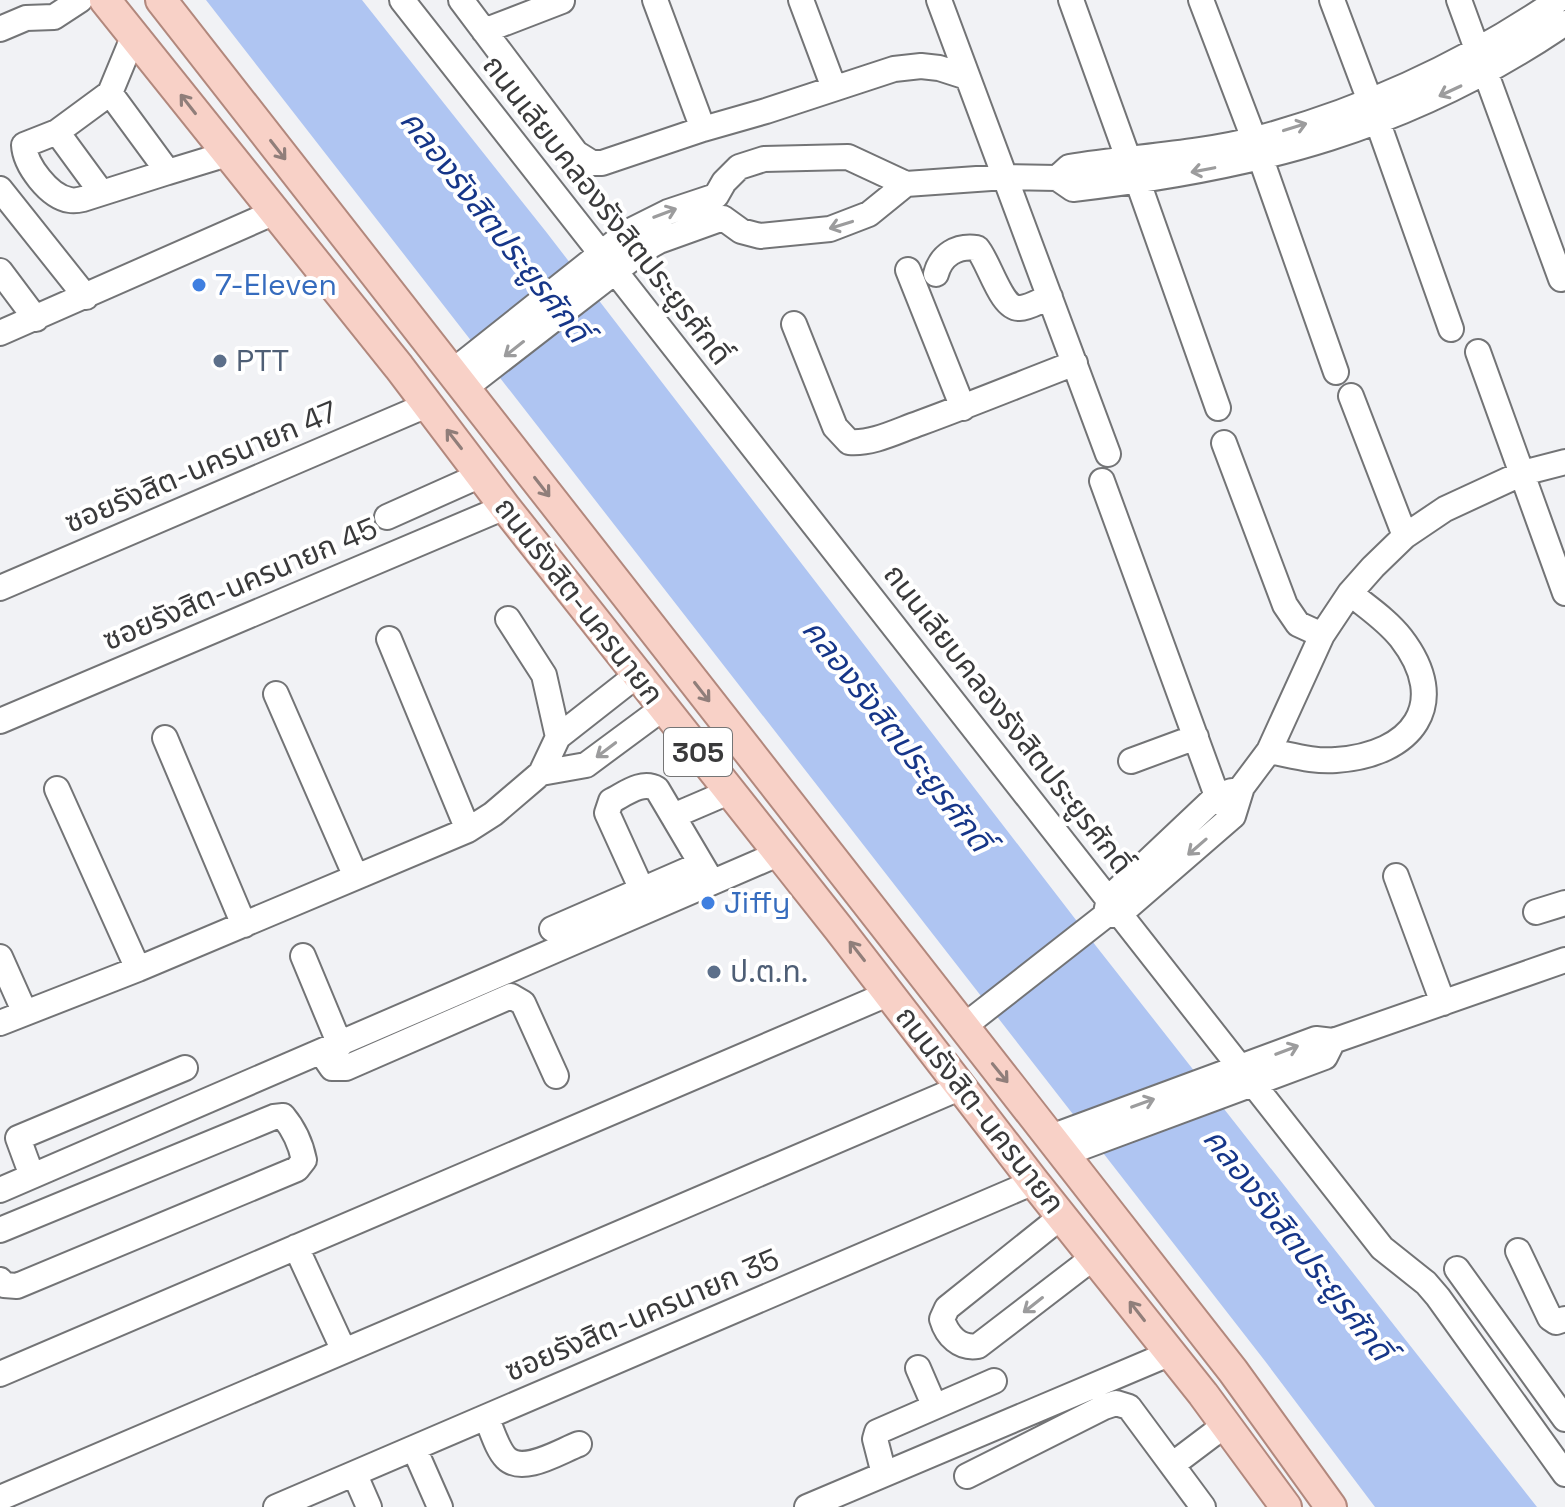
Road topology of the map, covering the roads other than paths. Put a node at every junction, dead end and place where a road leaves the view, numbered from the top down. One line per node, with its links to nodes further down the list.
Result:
1 (80, 0): 15 (street)
2 (105, 0): 19 (main road, ถนนรังสิต-นครนายก / 305)
3 (161, 0): 54 (main road, ถนนรังสิต-นครนายก / 305, one-way to 54)
4 (402, 0): 40 (street, ถนนเลียบคลองรังสิตประยูรศักดิ์)
5 (461, 0): 18 (street)
6 (655, 0): 26 (street)
7 (801, 0): 23 (street)
8 (939, 0): 22 (street)
9 (1071, 0): 30 (street)
10 (1201, 0): 28 (street)
11 (1332, 0): 25 (street)
12 (1459, 0): 20 (street)
13 (1558, 0): 20 (street)
14 (562, 1): 18 (street)
15 (29, 9): 17 (street)
16 (1565, 23): 21 (street)
17 (0, 29)
18 (484, 31): 26 (street)
19 (134, 35): 24 (street); 29 (main road, ถนนรังสิต-นครนายก / 305, one-way to 19)
20 (1478, 50): 21 (street); 25 (street)
21 (1486, 74): 25 (street, one-way to 25); 44 (street)
22 (967, 77): 23 (street); 32 (street)
23 (834, 88): 26 (street)
24 (110, 93): 27 (street); 31 (street)
25 (1374, 112): 28 (street); 49 (street)
26 (703, 129)
27 (57, 132): 37 (street); 37 (street)
28 (1257, 149): 30 (street); 34 (street, one-way to 34); 53 (street)
29 (227, 154): 31 (street); 39 (main road, ถนนรังสิต-นครนายก / 305)
30 (1128, 158): 33 (street)
31 (168, 172): 37 (street)
32 (1005, 177): 33 (street); 35 (street); 46 (street)
33 (1057, 178): 34 (street)
34 (1138, 182): 58 (street)
35 (906, 184): 38 (street, one-way to 38); 38 (street)
36 (0, 189): 45 (street)
37 (101, 192)
38 (720, 207): 40 (street)
39 (275, 212): 45 (street); 56 (main road, ถนนรังสิต-นครนายก / 305)
40 (606, 263): 54 (street); 98 (street, ถนนเลียบคลองรังสิตประยูรศักดิ์)
41 (908, 270): 57 (street)
42 (0, 271): 47 (street)
43 (936, 274): 46 (street)
44 (1561, 279)
45 (86, 297): 47 (street)
46 (1050, 297): 52 (street)
47 (36, 319): 50 (street)
48 (794, 324): 57 (street)
49 (1451, 329)
50 (0, 333)
51 (1478, 352): 62 (street)
52 (1075, 363): 57 (street); 60 (street)
53 (1336, 372)
54 (466, 374): 108 (main road, ถนนรังสิต-นครนายก / 305, one-way to 108)
55 (1351, 396): 67 (street)
56 (427, 405): 63 (main road, ถนนรังสิต-นครนายก / 305, one-way to 56); 68 (street, ซอยรังสิต-นครนายก 47)
57 (963, 408)
58 (1218, 408)
59 (1224, 443): 72 (street)
60 (1108, 454)
61 (1565, 462): 62 (street)
62 (1523, 473): 67 (street); 70 (street)
63 (481, 475): 65 (main road, ถนนรังสิต-นครนายก / 305); 66 (street)
64 (1102, 481): 79 (street)
65 (505, 507): 74 (main road, ถนนรังสิต-นครนายก / 305); 77 (street, ซอยรังสิต-นครนายก 45)
66 (387, 517)
67 (1405, 536): 69 (street)
68 (0, 588)
69 (1350, 593): 72 (street); 81 (street)
70 (1565, 593)
71 (508, 619): 78 (street)
72 (1322, 635): 81 (street)
73 (389, 639): 90 (street)
74 (637, 675): 76 (main road, ถนนรังสิต-นครนายก / 305); 78 (street)
75 (276, 694): 94 (street)
76 (663, 708): 83 (street, one-way to 83); 86 (main road, ถนนรังสิต-นครนายก / 305)
77 (0, 721)
78 (558, 737): 83 (street)
79 (1196, 737): 82 (street); 87 (street)
80 (165, 738): 99 (street)
81 (1269, 751): 84 (street)
82 (1131, 761)
83 (541, 773): 90 (street)
84 (1242, 787): 87 (street); 89 (street)
85 (57, 789): 104 (street)
86 (729, 792): 88 (street); 91 (main road, ถนนรังสิต-นครนายก / 305)
87 (1217, 796): 89 (street); 98 (street)
88 (673, 816): 92 (street); 95 (street)
89 (1233, 816): 98 (street, one-way to 98)
90 (468, 830): 94 (street)
91 (778, 854): 92 (street); 105 (main road, ถนนรังสิต-นครนายก / 305, one-way to 91)
92 (707, 873): 95 (street); 110 (street)
93 (1396, 876): 106 (street)
94 (356, 877): 99 (street)
95 (642, 890): 100 (street)
96 (1565, 903): 97 (street)
97 (1536, 912)
98 (1106, 913): 108 (street); 112 (street, ถนนเลียบคลองรังสิตประยูรศักดิ์)
99 (244, 925): 104 (street)
100 (552, 929)
101 (303, 956): 110 (street)
102 (0, 957): 107 (street)
103 (1565, 960): 106 (street)
104 (138, 969): 107 (street)
105 (890, 993): 114 (main road, ถนนรังสิต-นครนายก / 305); 124 (street)
106 (1443, 1003): 112 (street)
107 (25, 1013): 109 (street)
108 (973, 1019): 117 (main road, ถนนรังสิต-นครนายก / 305, one-way to 117)
109 (0, 1023)
110 (331, 1048): 113 (street); 115 (street)
111 (185, 1068): 116 (street)
112 (1247, 1075): 117 (street); 145 (street, ถนนเลียบคลองรังสิตประยูรศักดิ์)
113 (556, 1076)
114 (962, 1087): 120 (main road, ถนนรังสิต-นครนายก / 305); 130 (street)
115 (126, 1136): 118 (street); 119 (street)
116 (9, 1142): 119 (street)
117 (1067, 1142): 155 (main road, ถนนรังสิต-นครนายก / 305)
118 (142, 1170): 123 (street); 128 (street)
119 (32, 1176): 121 (street)
120 (1034, 1182): 122 (main road, ถนนรังสิต-นครนายก / 305); 136 (street, ซอยรังสิต-นครนายก 35)
121 (0, 1190)
122 (1062, 1216): 126 (main road, ถนนรังสิต-นครนายก / 305); 126 (street, one-way to 122)
123 (0, 1230)
124 (296, 1247): 130 (street); 133 (street)
125 (1518, 1251): 129 (street)
126 (1094, 1257): 131 (main road, ถนนรังสิต-นครนายก / 305, one-way to 126)
127 (1457, 1269): 138 (street)
128 (0, 1280)
129 (1565, 1319)
130 (344, 1351): 148 (street)
131 (1171, 1353): 139 (main road, ถนนรังสิต-นครนายก / 305); 142 (street)
132 (918, 1368): 135 (street)
133 (0, 1374)
134 (994, 1381): 135 (street)
135 (934, 1405): 137 (street)
136 (486, 1417): 140 (street); 141 (street, ซอยรังสิต-นครนายก 35)
137 (902, 1419): 142 (street); 144 (street)
138 (1565, 1419)
139 (1225, 1425): 143 (street); 154 (main road, ถนนรังสิต-นครนายก / 305)
140 (579, 1444)
141 (414, 1448): 146 (street, ซอยรังสิต-นครนายก 35); 151 (street)
142 (919, 1459): 144 (street)
143 (1172, 1465): 147 (street); 153 (street)
144 (884, 1474): 152 (street)
145 (1565, 1474)
146 (355, 1475): 149 (street, ซอยรังสิต-นครนายก 35); 150 (street)
147 (967, 1476)
148 (0, 1498)
149 (285, 1505)
150 (369, 1507)
151 (440, 1507)
152 (807, 1507)
153 (1203, 1507)
154 (1286, 1507)
155 (1331, 1507)

